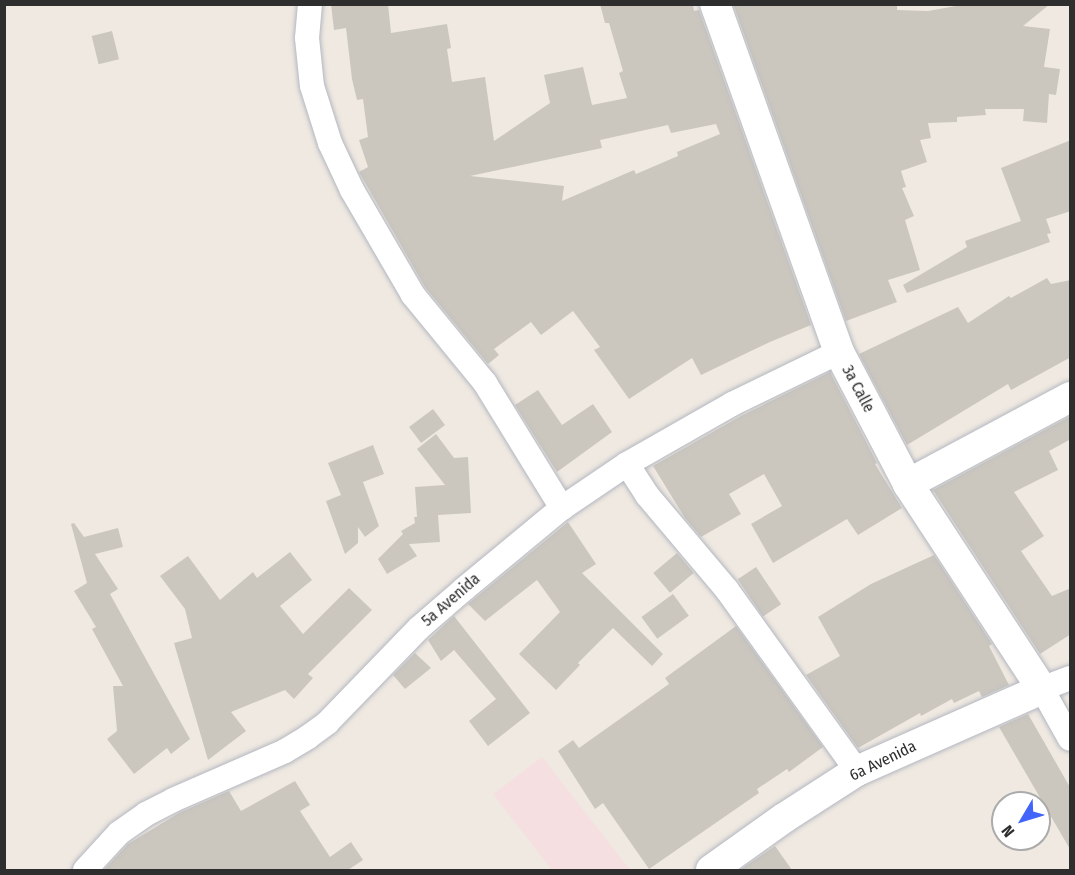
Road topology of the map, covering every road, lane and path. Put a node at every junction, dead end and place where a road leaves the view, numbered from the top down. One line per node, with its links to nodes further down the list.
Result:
1 (310, 4): 7 (street)
2 (715, 4): 3 (street, 3a Calle)
3 (839, 352): 5 (street, 5a Avenida); 6 (street, 3a Calle)
4 (1071, 397): 6 (street)
5 (627, 464): 7 (street, 5a Avenida); 11 (street)
6 (908, 484): 9 (street, 3a Calle)
7 (562, 508): 12 (street, 5a Avenida)
8 (1071, 678): 9 (street, 6a Avenida)
9 (1042, 689): 10 (street, 3a Calle); 11 (street, 6a Avenida)
10 (1071, 739)
11 (857, 771): 13 (street, 6a Avenida)
12 (85, 870)
13 (711, 870)

